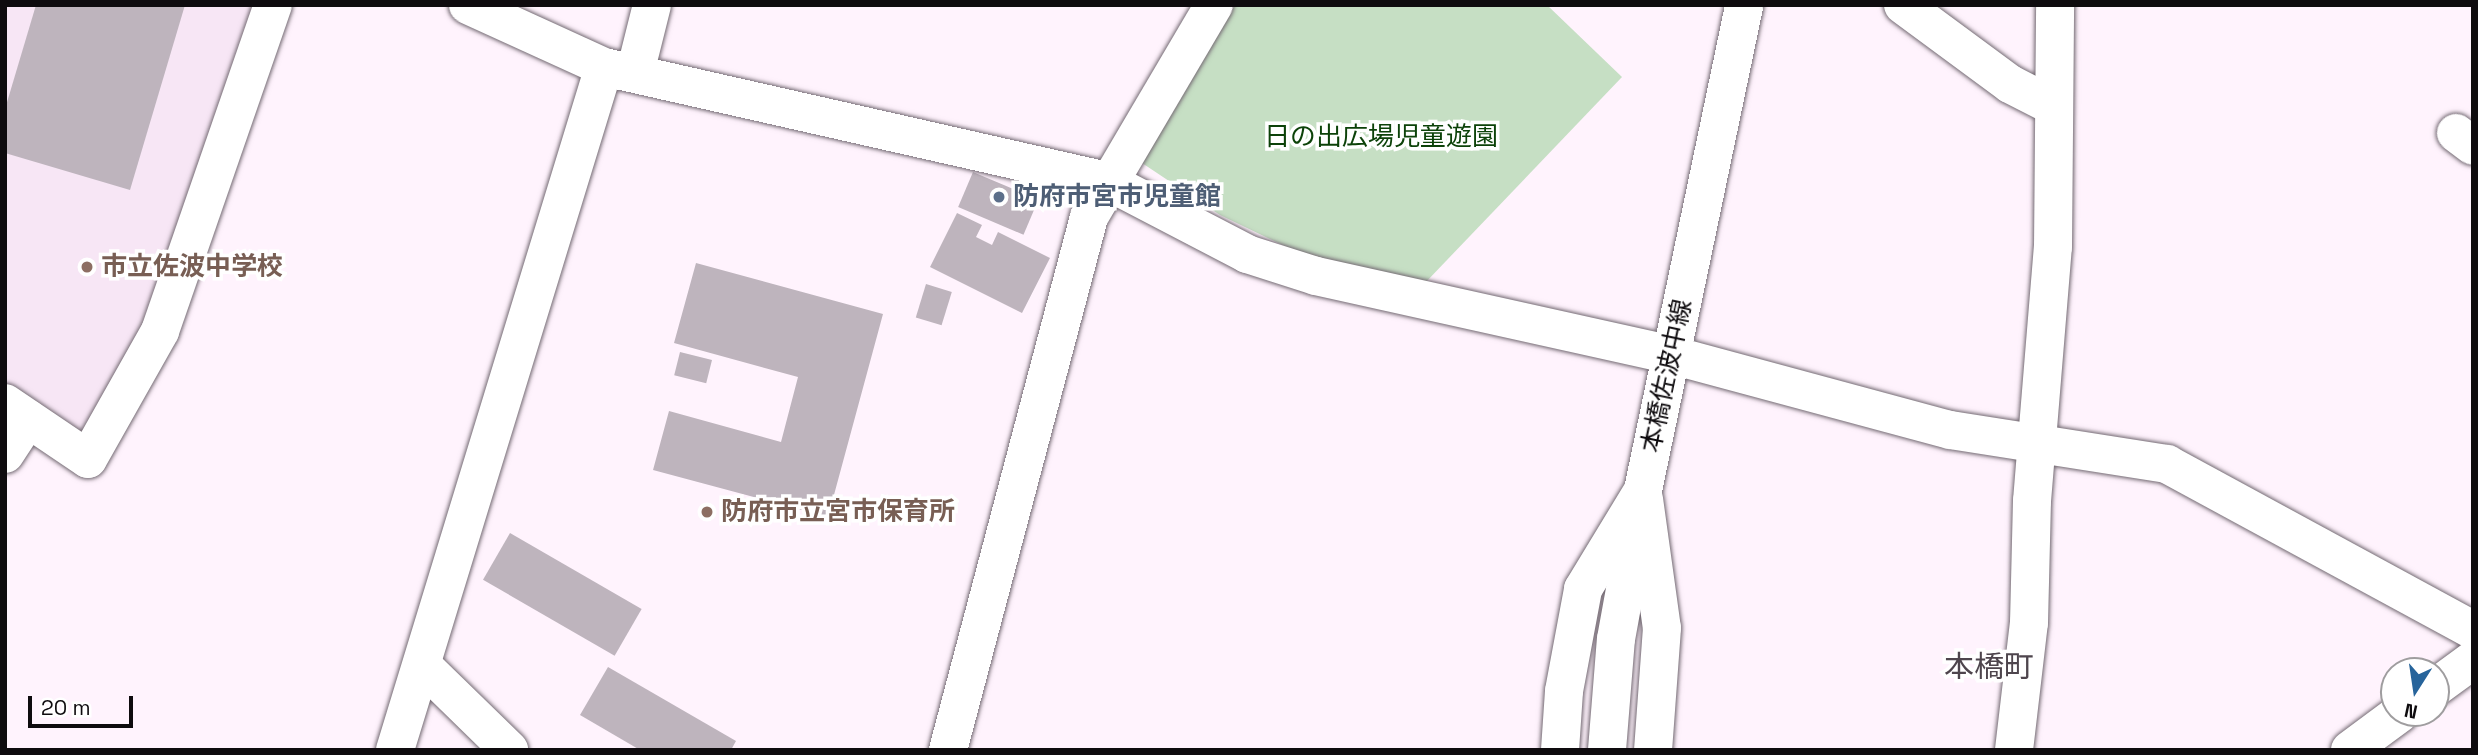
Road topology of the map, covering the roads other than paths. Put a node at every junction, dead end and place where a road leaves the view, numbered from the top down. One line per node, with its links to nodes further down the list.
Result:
1 (273, 5): 12 (street)
2 (468, 5): 8 (street)
3 (652, 5): 8 (street)
4 (1214, 5): 10 (street)
5 (1744, 5): 11 (street, 本橋佐波中線)
6 (1903, 5): 9 (street)
7 (2055, 5): 9 (street)
8 (619, 70): 10 (street); 18 (street)
9 (2053, 106): 13 (street)
10 (1107, 181): 11 (street); 23 (street)
11 (1672, 355): 13 (street); 15 (street, 本橋佐波中線)
12 (17, 411): 14 (street)
13 (2038, 445): 16 (street); 27 (street)
14 (5, 454)
15 (1643, 490): 24 (street); 25 (street, 本橋佐波中線); 26 (street)
16 (2473, 630)
17 (2473, 660): 19 (street)
18 (422, 665): 21 (street); 22 (street)
19 (2450, 677)
20 (2381, 727): 28 (street)
21 (395, 750)
22 (509, 750)
23 (948, 750)
24 (1560, 750)
25 (1607, 750)
26 (1653, 750)
27 (2014, 750)
28 (2350, 750)

